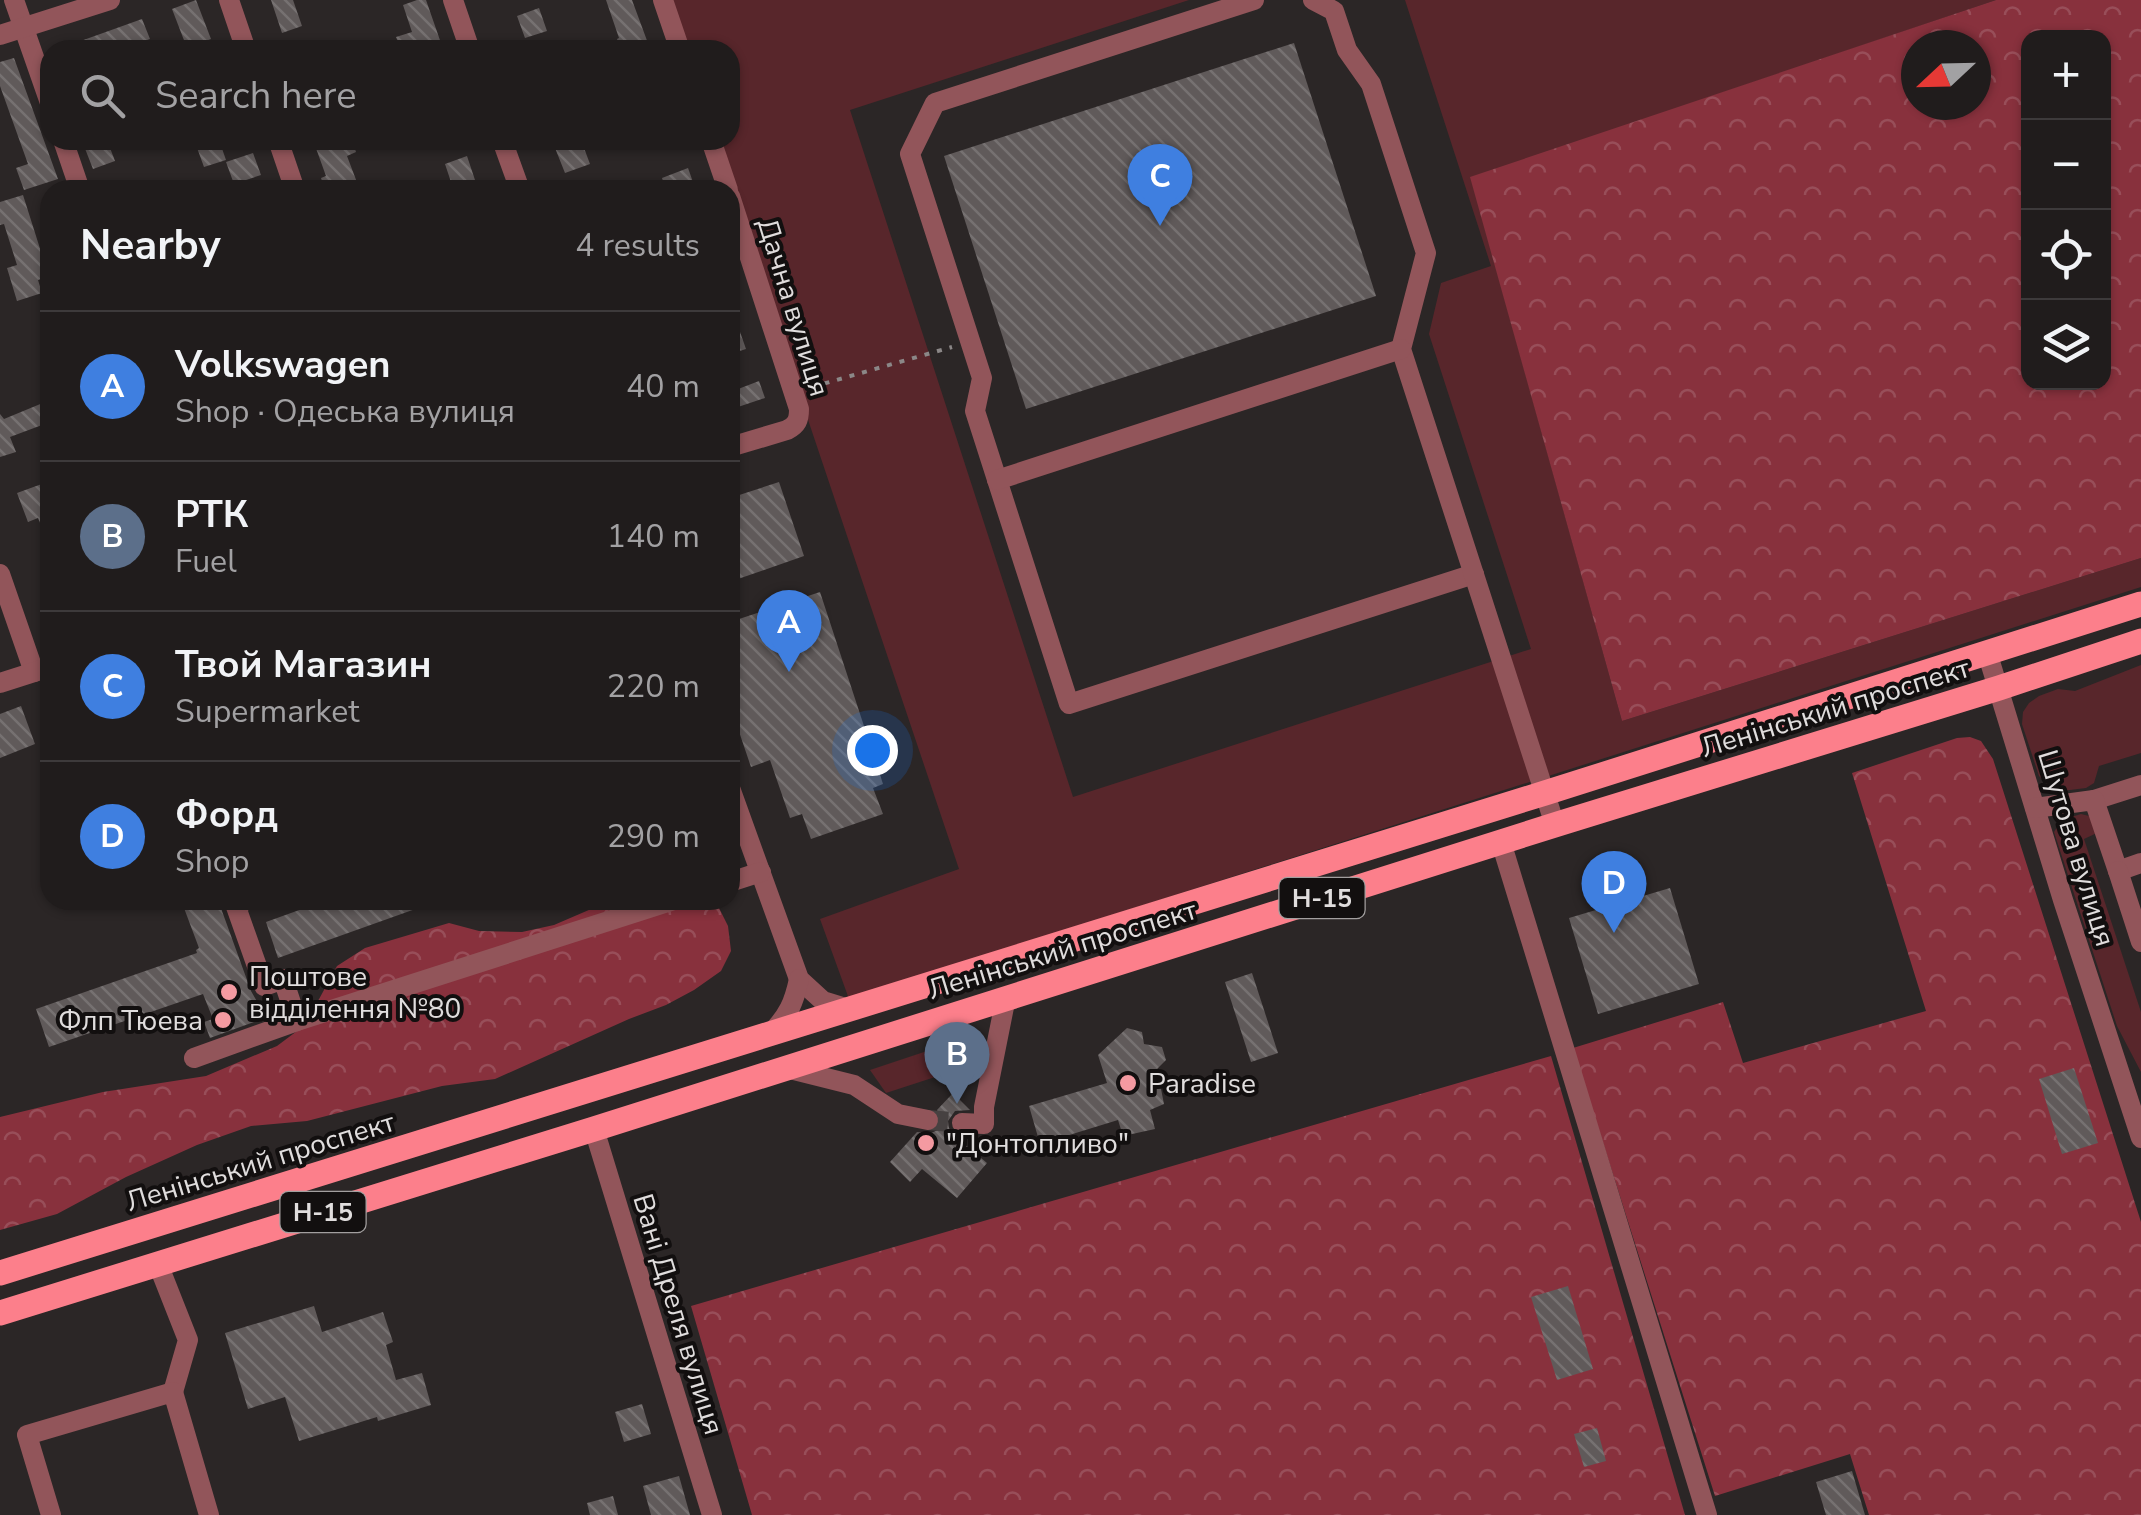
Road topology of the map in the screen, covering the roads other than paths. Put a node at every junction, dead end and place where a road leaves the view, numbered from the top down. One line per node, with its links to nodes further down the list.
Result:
1 (14, 0): 8 (street)
2 (110, 0): 8 (street)
3 (229, 0): 10 (street)
4 (453, 0): 11 (street)
5 (663, 0): 12 (street)
6 (1254, 0): 25 (street)
7 (1313, 0): 23 (street)
8 (24, 27): 9 (street); 13 (street)
9 (0, 34)
10 (243, 40)
11 (467, 40)
12 (677, 40)
13 (40, 73)
14 (66, 150): 18 (street)
15 (281, 150): 19 (street)
16 (506, 150): 20 (street)
17 (714, 150): 21 (street, Дачна вулиця)
18 (77, 180)
19 (292, 180)
20 (516, 180)
21 (725, 180)
22 (740, 227): 24 (street, Дачна вулиця)
23 (1402, 349): 25 (street); 27 (street)
24 (740, 443)
25 (996, 480): 27 (street)
26 (0, 574): 31 (street)
27 (1474, 574): 36 (street)
28 (2141, 604): 30 (main road, Ленінський проспект / Н-15)
29 (2141, 640): 34 (main road, Ленінський проспект / Н-15)
30 (1987, 652): 34 (street, Шутова вулиця); 36 (main road, Ленінський проспект / Н-15)
31 (40, 664)
32 (40, 670): 33 (street)
33 (0, 684)
34 (1998, 688): 38 (street, Шутова вулиця); 40 (main road, Ленінський проспект / Н-15)
35 (2141, 785): 37 (street)
36 (1545, 792): 40 (street); 51 (main road, Ленінський проспект / Н-15)
37 (2094, 800): 38 (street); 43 (street)
38 (2035, 808): 61 (street, Шутова вулиця)
39 (740, 815): 44 (street)
40 (1556, 825): 41 (main road, Ленінський проспект / Н-15)
41 (1501, 842): 50 (main road, Ленінський проспект / Н-15); 69 (street)
42 (2141, 864): 43 (street)
43 (2118, 871): 48 (street)
44 (761, 872): 45 (street); 49 (street)
45 (740, 879)
46 (237, 910): 52 (street)
47 (643, 910): 52 (street)
48 (2141, 942)
49 (799, 979): 51 (street); 53 (street)
50 (1006, 998): 55 (main road, Ленінський проспект / Н-15); 59 (street)
51 (849, 1009): 53 (main road, Ленінський проспект / Н-15)
52 (297, 1021): 54 (street)
53 (772, 1033): 56 (main road, Ленінський проспект / Н-15)
54 (194, 1058)
55 (784, 1068): 57 (main road, Ленінський проспект / Н-15); 58 (street)
56 (634, 1076): 57 (main road); 63 (main road, Ленінський проспект / Н-15)
57 (646, 1111): 60 (main road, Ленінський проспект / Н-15)
58 (928, 1120)
59 (962, 1123)
60 (594, 1129): 62 (main road, Ленінський проспект / Н-15); 68 (street, Вані Дреля вулиця)
61 (2141, 1138)
62 (158, 1264): 64 (main road, Ленінський проспект / Н-15); 65 (street)
63 (0, 1274)
64 (0, 1313)
65 (173, 1392): 66 (street); 67 (street)
66 (51, 1515)
67 (210, 1515)
68 (712, 1515)
69 (1707, 1515)

